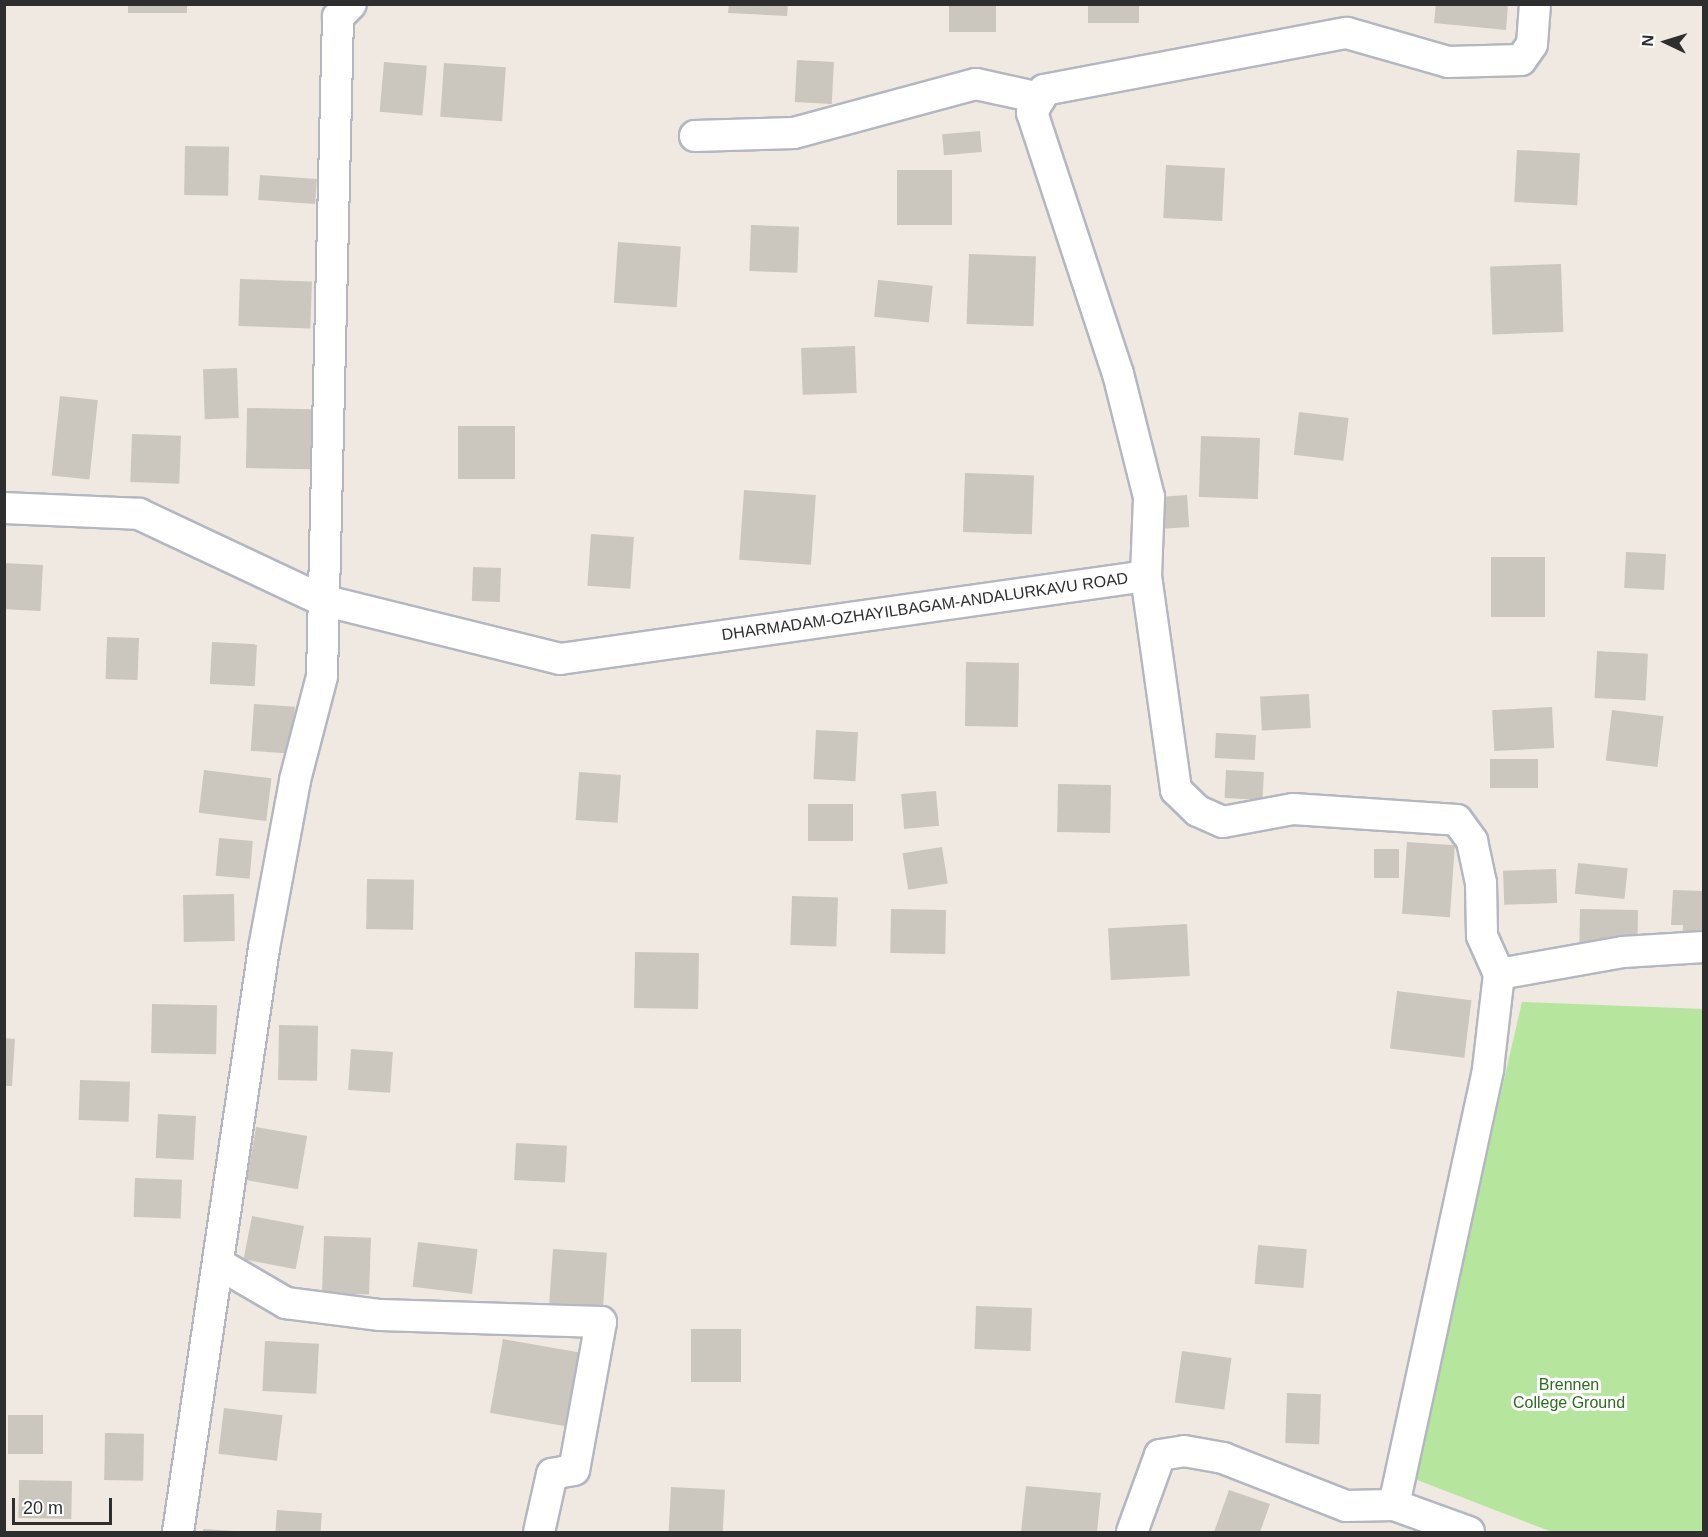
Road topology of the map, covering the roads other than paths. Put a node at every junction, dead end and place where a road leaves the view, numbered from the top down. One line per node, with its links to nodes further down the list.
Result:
1 (351, 4): 7 (street)
2 (1535, 4): 3 (street)
3 (1040, 98): 4 (street); 6 (street, DHARMADAM-OZHAYILBAGAM-ANDALURKAVU ROAD)
4 (694, 135)
5 (4, 508): 7 (street, DHARMADAM-OZHAYILBAGAM-ANDALURKAVU ROAD)
6 (1146, 576): 7 (street, DHARMADAM-OZHAYILBAGAM-ANDALURKAVU ROAD); 9 (street)
7 (322, 600): 10 (street)
8 (1704, 947): 9 (street)
9 (1499, 974): 11 (street)
10 (219, 1264): 12 (street); 13 (street)
11 (1394, 1505): 14 (street); 15 (street)
12 (178, 1533)
13 (539, 1533)
14 (1131, 1533)
15 (1470, 1533)

